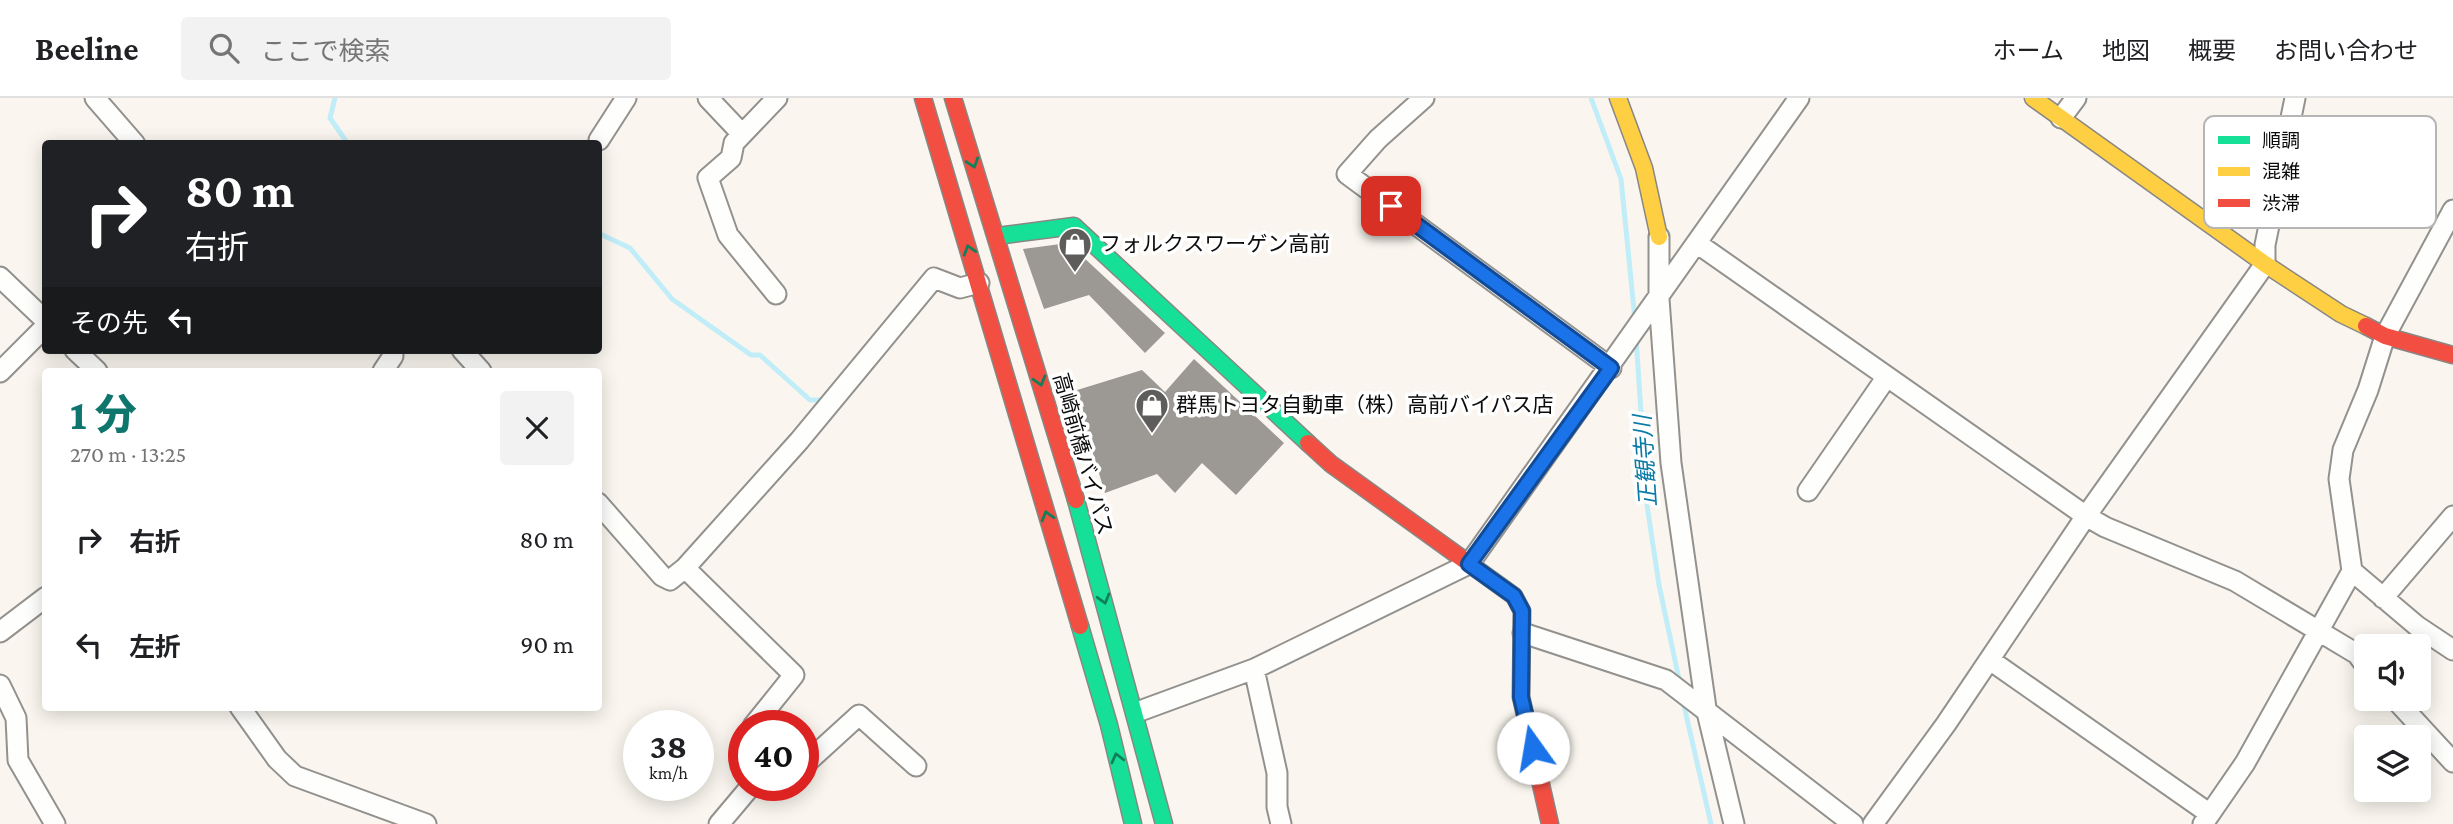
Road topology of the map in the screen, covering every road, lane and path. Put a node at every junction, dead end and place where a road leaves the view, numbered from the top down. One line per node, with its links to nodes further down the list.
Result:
1 (95, 98): 16 (street)
2 (626, 98): 17 (street)
3 (708, 98): 15 (street)
4 (777, 98): 15 (street)
5 (923, 98): 28 (main road, one-way to 5)
6 (953, 98): 22 (main road, 高崎前橋バイパス, one-way to 22)
7 (1424, 98): 38 (street)
8 (1618, 98): 23 (main road)
9 (1799, 98): 24 (street)
10 (2033, 98): 14 (main road)
11 (2076, 98): 14 (street)
12 (2295, 98): 13 (street)
13 (2291, 116)
14 (2062, 118): 19 (main road)
15 (742, 134): 29 (street)
16 (132, 140)
17 (599, 140)
18 (2453, 210): 32 (street)
19 (2204, 220)
20 (2215, 228): 25 (main road)
21 (2269, 228): 25 (street)
22 (997, 236): 45 (main road); 62 (main road, 高崎前橋バイパス, one-way to 62)
23 (1659, 237): 26 (street); 30 (street)
24 (1698, 244): 26 (street); 40 (street)
25 (2265, 264): 32 (main road); 43 (street)
26 (1683, 265): 30 (street)
27 (0, 277): 31 (street)
28 (979, 283): 46 (street); 71 (main road, one-way to 28)
29 (776, 294)
30 (1659, 299): 38 (street); 58 (street)
31 (42, 313): 39 (street)
32 (2385, 336): 35 (main road); 47 (street)
33 (79, 354): 36 (street)
34 (466, 354): 37 (street)
35 (2453, 355)
36 (94, 368)
37 (478, 368)
38 (1611, 368): 45 (street)
39 (0, 372)
40 (1886, 378): 41 (street); 43 (street)
41 (1808, 491)
42 (602, 508): 46 (street)
43 (2086, 516): 50 (street); 55 (street)
44 (2453, 516): 48 (street)
45 (1469, 564): 52 (main road); 56 (street)
46 (685, 568): 59 (street)
47 (2352, 571): 48 (street); 50 (street)
48 (2383, 598): 53 (street)
49 (42, 600): 51 (street)
50 (2319, 630): 54 (street); 67 (street)
51 (0, 632)
52 (1523, 633): 58 (street); 74 (main road)
53 (2453, 650)
54 (2354, 652)
55 (1990, 660): 67 (street); 77 (street)
56 (1254, 669): 62 (street); 73 (street)
57 (0, 685): 68 (street)
58 (1706, 708): 75 (street); 76 (street)
59 (767, 710)
60 (243, 711): 69 (street)
61 (2406, 711): 64 (street)
62 (1138, 712): 72 (main road, 高崎前橋バイパス)
63 (819, 751): 65 (street)
64 (2453, 762)
65 (916, 766)
66 (738, 801): 70 (street)
67 (2207, 819)
68 (55, 824)
69 (426, 824)
70 (719, 824)
71 (1133, 824)
72 (1164, 824)
73 (1281, 824)
74 (1550, 824)
75 (1734, 824)
76 (1853, 824)
77 (1873, 824)

